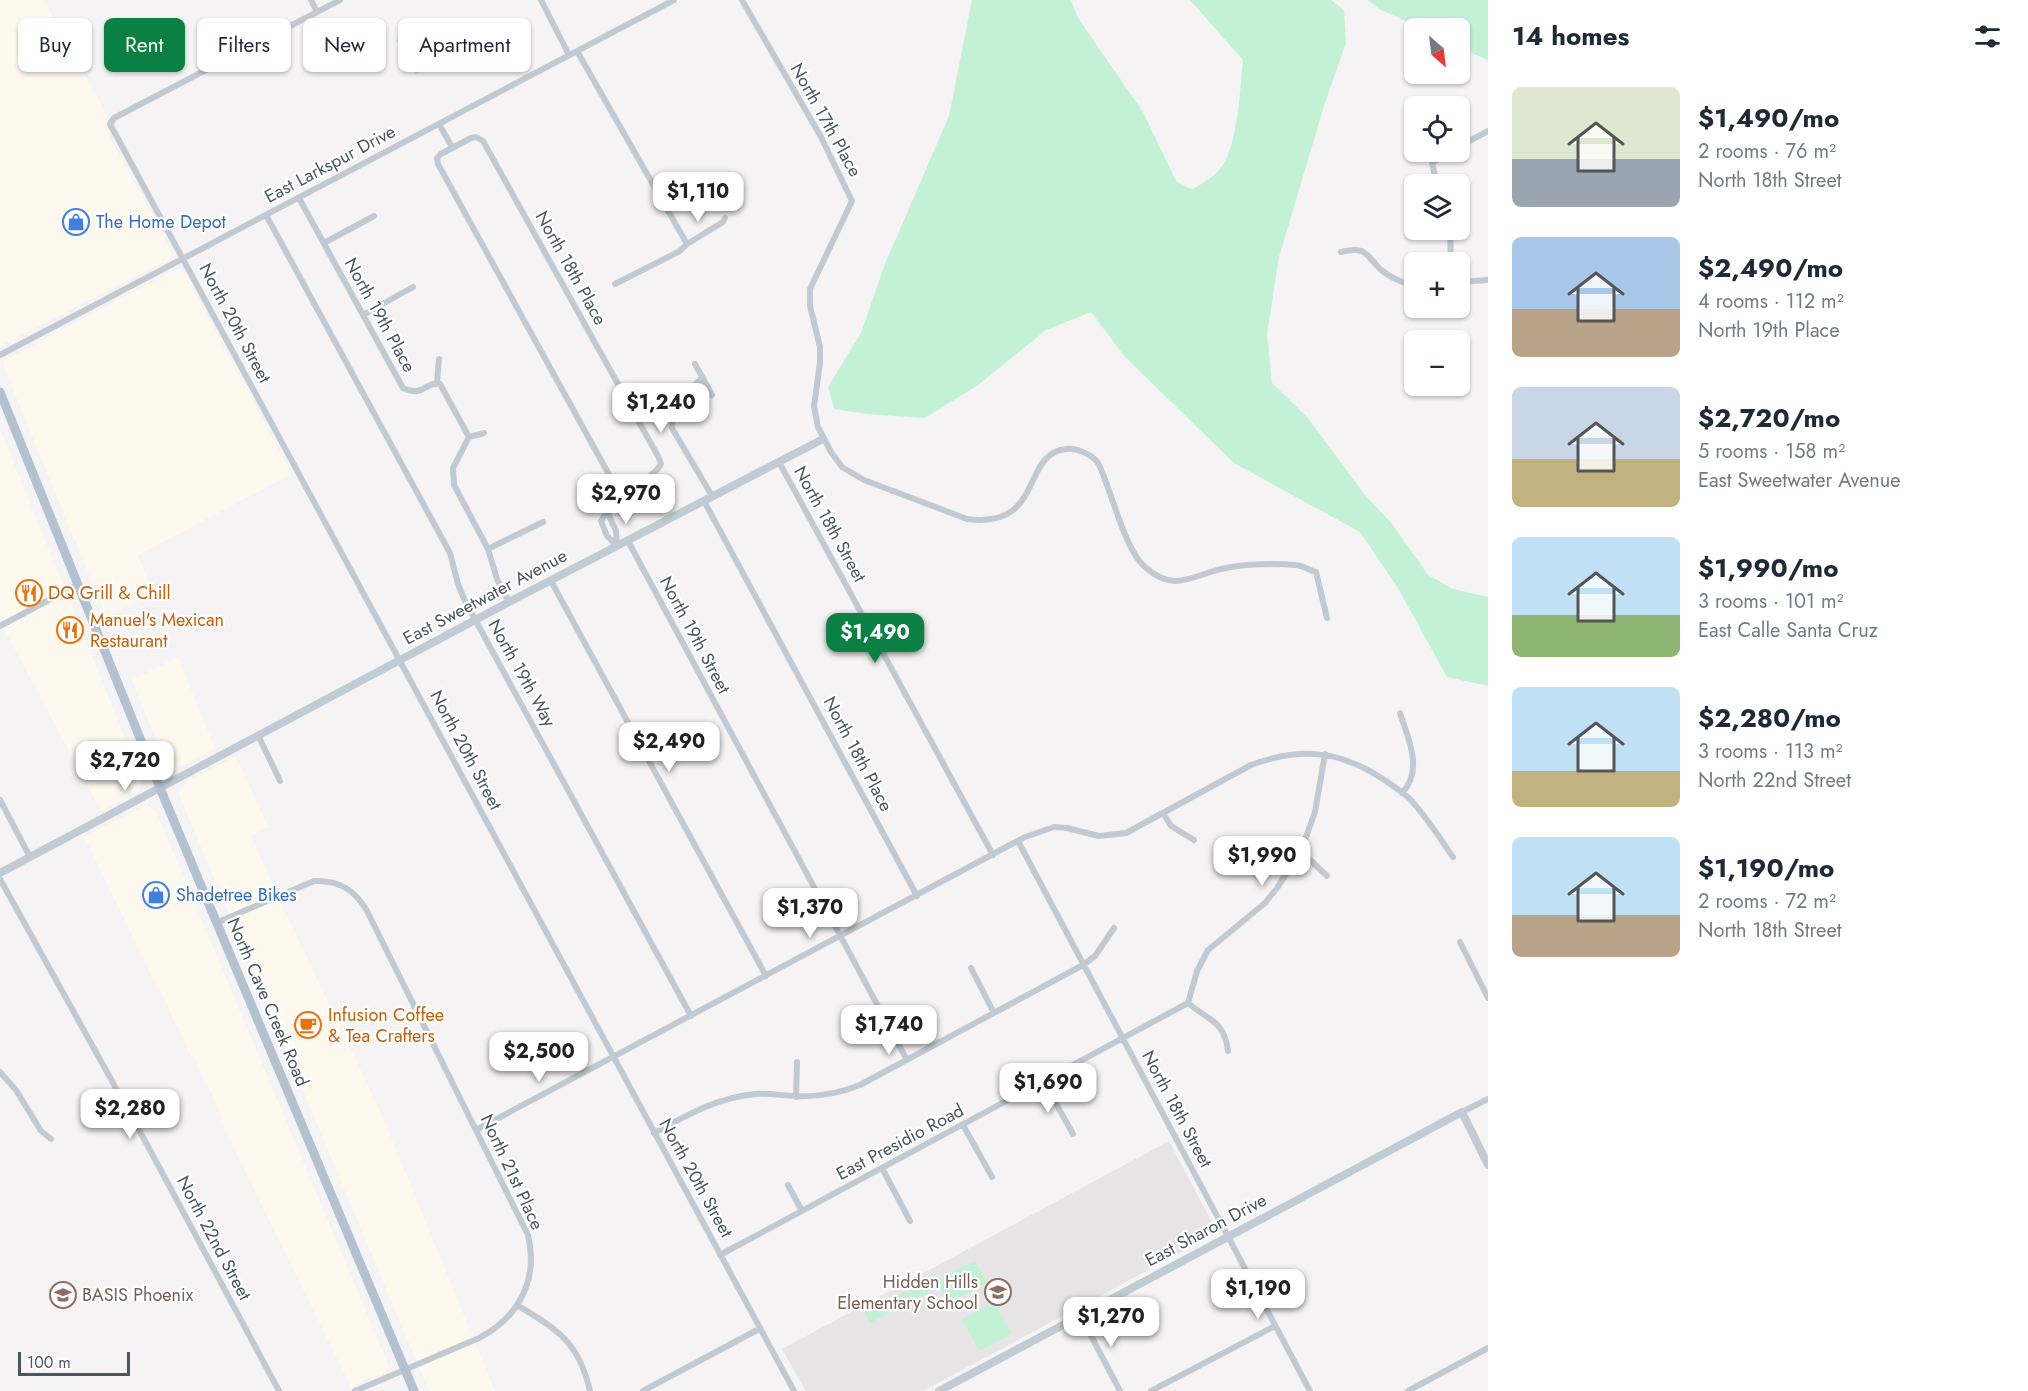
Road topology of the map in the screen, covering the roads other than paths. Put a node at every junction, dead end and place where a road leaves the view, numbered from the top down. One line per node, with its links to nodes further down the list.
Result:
1 (310, 0): 7 (street)
2 (340, 0): 7 (street)
3 (541, 0): 9 (street)
4 (674, 0): 8 (street, East Larkspur Drive)
5 (734, 0): 6 (street, North 17th Place)
6 (743, 2): 37 (street, North 17th Place)
7 (317, 12): 21 (street, North 20th Street)
8 (577, 51): 9 (street, East Larkspur Drive); 19 (street)
9 (569, 55): 10 (street, East Larkspur Drive)
10 (439, 124): 13 (street); 14 (street, East Larkspur Drive)
11 (1488, 130): 12 (street)
12 (1470, 140)
13 (452, 147): 39 (street); 39 (street, North 18th Place)
14 (299, 198): 15 (street, East Larkspur Drive); 18 (street, North 19th Place)
15 (266, 215): 21 (street, East Larkspur Drive); 51 (street, North 19th Way)
16 (375, 216): 18 (street)
17 (725, 218): 19 (street)
18 (324, 243): 27 (street, North 19th Place)
19 (687, 244): 25 (street)
20 (1341, 252): 24 (street)
21 (183, 258): 28 (street, East Larkspur Drive); 53 (street, North 20th Street)
22 (1488, 280): 23 (street)
23 (1470, 281)
24 (1404, 282)
25 (615, 284)
26 (413, 287): 27 (street)
27 (363, 315): 32 (street, North 19th Place)
28 (0, 355)
29 (439, 359): 32 (street)
30 (695, 364): 31 (street)
31 (703, 378): 34 (street); 40 (street)
32 (437, 382): 36 (street, North 19th Place)
33 (0, 392): 48 (main road, North Cave Creek Road)
34 (712, 394)
35 (484, 433): 36 (street)
36 (469, 437): 46 (street)
37 (823, 439): 38 (street, East Sweetwater Avenue); 50 (street, North 17th Place)
38 (779, 462): 40 (street, East Sweetwater Avenue); 65 (street, North 18th Street)
39 (618, 491): 42 (street)
40 (712, 496): 41 (street, East Sweetwater Avenue)
41 (704, 501): 44 (street, East Sweetwater Avenue); 71 (street, North 18th Place)
42 (607, 511): 45 (street); 45 (street)
43 (543, 522): 46 (street)
44 (628, 541): 45 (street, East Sweetwater Avenue); 74 (street, North 19th Street)
45 (618, 546): 47 (street, East Sweetwater Avenue)
46 (488, 549): 49 (street)
47 (551, 581): 49 (street, East Sweetwater Avenue); 78 (street)
48 (77, 585): 52 (street); 58 (main road, North Cave Creek Road)
49 (509, 602): 51 (street, East Sweetwater Avenue)
50 (1326, 618)
51 (476, 620): 53 (street, East Sweetwater Avenue); 82 (street, North 19th Way)
52 (0, 626)
53 (400, 660): 55 (street, East Sweetwater Avenue); 85 (street, North 20th Street)
54 (1400, 712): 59 (street)
55 (258, 735): 57 (street); 58 (street, East Sweetwater Avenue)
56 (1325, 754): 59 (street); 61 (street); 64 (street)
57 (280, 781)
58 (160, 788): 66 (street, East Sweetwater Avenue); 72 (main road, North Cave Creek Road)
59 (1402, 793): 67 (street)
60 (0, 800): 66 (street)
61 (1163, 813): 62 (street); 63 (street)
62 (1194, 840)
63 (1018, 841): 65 (street); 76 (street, North 18th Street)
64 (1301, 851): 69 (street); 80 (street)
65 (993, 855): 71 (street)
66 (30, 857): 68 (street, East Sweetwater Avenue)
67 (1454, 857)
68 (0, 873)
69 (1327, 876)
70 (0, 879): 112 (street, North 22nd Street)
71 (917, 896): 74 (street)
72 (216, 923): 94 (street, North 21st Place); 111 (main road, North Cave Creek Road)
73 (1114, 928): 76 (street)
74 (841, 936): 78 (street); 86 (street, North 19th Street)
75 (1460, 942): 79 (street)
76 (1083, 965): 81 (street); 83 (street, North 18th Street)
77 (970, 968): 81 (street)
78 (766, 976): 82 (street)
79 (1488, 998)
80 (1188, 1004): 83 (street, East Presidio Road); 84 (street)
81 (994, 1013): 86 (street)
82 (691, 1016): 85 (street)
83 (1123, 1039): 89 (street, East Presidio Road); 104 (street, North 18th Street)
84 (1228, 1051)
85 (614, 1057): 94 (street); 95 (street, North 20th Street)
86 (908, 1060): 90 (street)
87 (797, 1062): 90 (street)
88 (0, 1072): 97 (street)
89 (1044, 1082): 93 (street, East Presidio Road); 96 (street)
90 (796, 1096): 95 (street)
91 (1488, 1099): 92 (street, East Sharon Drive)
92 (1462, 1112): 98 (street); 104 (street, East Sharon Drive)
93 (963, 1125): 99 (street, East Presidio Road); 100 (street)
94 (477, 1130): 106 (street, North 21st Place)
95 (654, 1133): 105 (street, North 20th Street)
96 (1073, 1134)
97 (51, 1139)
98 (1488, 1165)
99 (882, 1168): 102 (street, East Presidio Road); 103 (street)
100 (992, 1177)
101 (788, 1185): 102 (street)
102 (802, 1211): 105 (street, East Presidio Road)
103 (910, 1221)
104 (1229, 1237): 107 (street, East Sharon Drive); 108 (street, North 18th Street)
105 (720, 1255): 109 (street, North 20th Street)
106 (517, 1305): 111 (street, North 21st Place); 115 (street)
107 (1080, 1316): 118 (street, East Sharon Drive); 119 (street)
108 (1275, 1326): 120 (street); 121 (street, North 18th Street)
109 (759, 1329): 116 (street); 117 (street, North 20th Street)
110 (1488, 1348): 122 (street)
111 (404, 1369): 113 (street, North 21st Place); 114 (main road, North Cave Creek Road)
112 (279, 1391)
113 (355, 1391)
114 (414, 1391)
115 (590, 1391)
116 (643, 1391)
117 (794, 1391)
118 (939, 1391)
119 (1120, 1391)
120 (1151, 1391)
121 (1310, 1391)
122 (1408, 1391)

